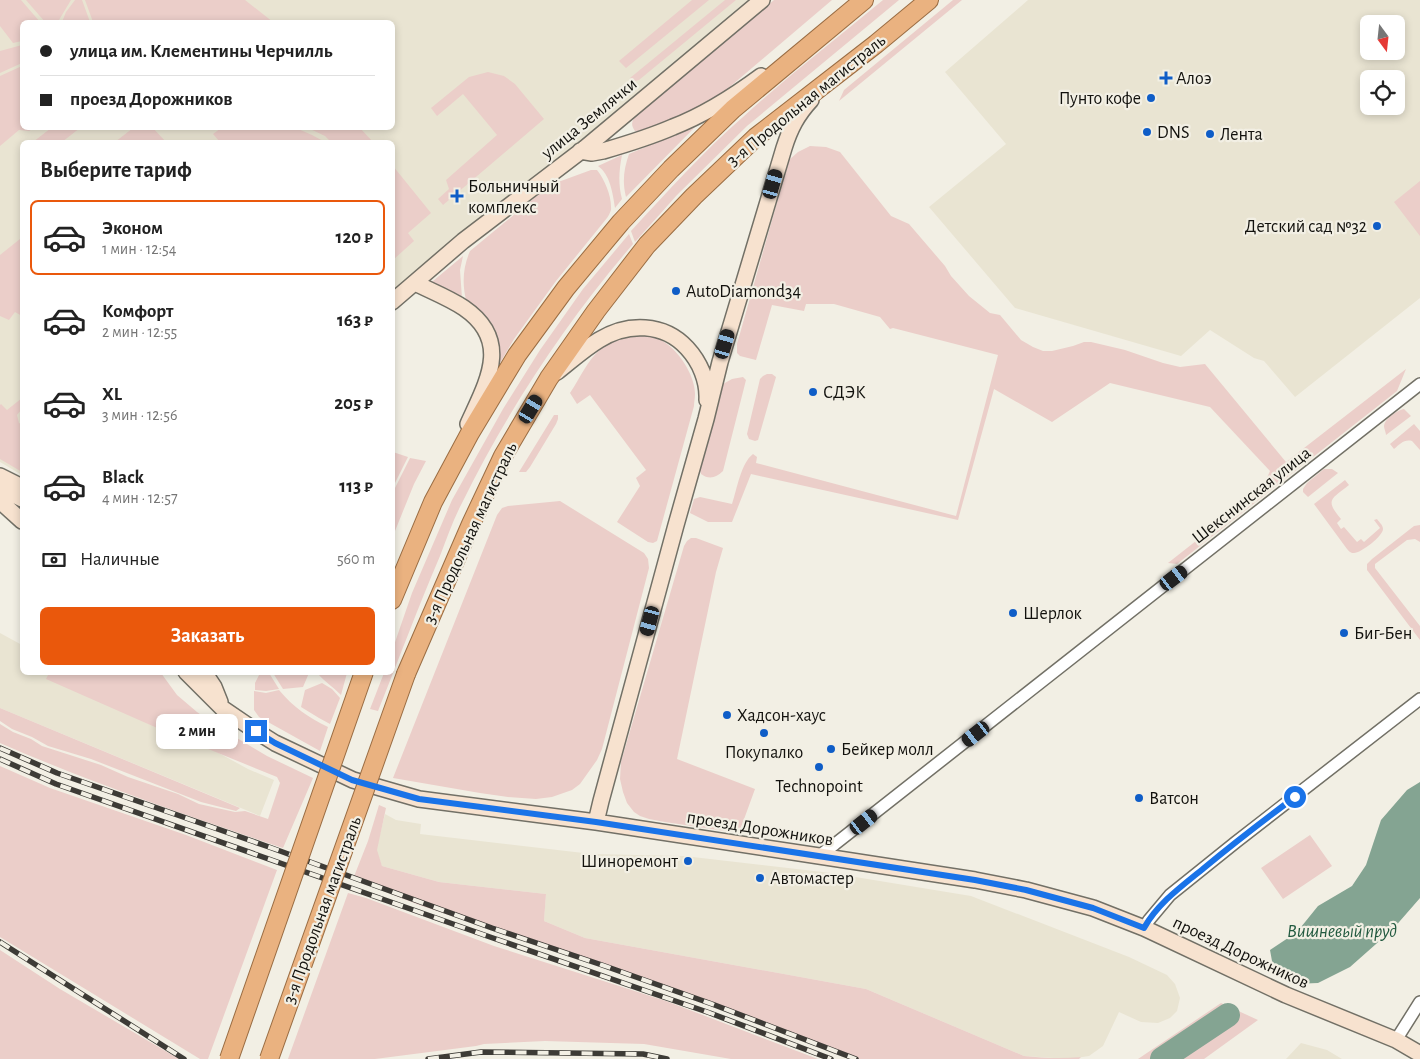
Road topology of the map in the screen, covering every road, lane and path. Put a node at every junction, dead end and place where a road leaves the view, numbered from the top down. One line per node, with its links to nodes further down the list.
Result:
1 (762, 0): 5 (main road, улица Землячки)
2 (928, 0): 4 (highway, 3-я Продольная магистраль)
3 (858, 5): 5 (main road); 16 (highway, 3-я Продольная магистраль)
4 (876, 44): 8 (highway, 3-я Продольная магистраль); 10 (main road)
5 (580, 152): 6 (main road, улица Землячки)
6 (415, 283): 7 (main road, улица Землячки); 16 (main road)
7 (395, 300)
8 (549, 378): 10 (main road); 31 (highway, 3-я Продольная магистраль, bridge)
9 (1420, 384): 25 (street, Шекснинская улица)
10 (706, 419): 24 (main road)
11 (0, 476): 12 (main road)
12 (20, 486)
13 (0, 488): 14 (main road)
14 (20, 498)
15 (0, 501): 17 (main road)
16 (432, 502): 18 (highway, 3-я Продольная магистраль)
17 (20, 519)
18 (395, 593)
19 (189, 675): 23 (main road, проезд Дорожников)
20 (206, 675): 23 (main road)
21 (363, 675): 30 (highway, bridge)
22 (1420, 699): 26 (street)
23 (222, 708): 24 (main road, проезд Дорожников)
24 (596, 822): 25 (main road, проезд Дорожников)
25 (819, 856): 26 (main road, проезд Дорожников)
26 (1144, 928): 28 (main road, проезд Дорожников)
27 (1420, 1002): 28 (street)
28 (1396, 1040): 29 (main road, проезд Дорожников)
29 (1420, 1054)
30 (229, 1059)
31 (270, 1059)

